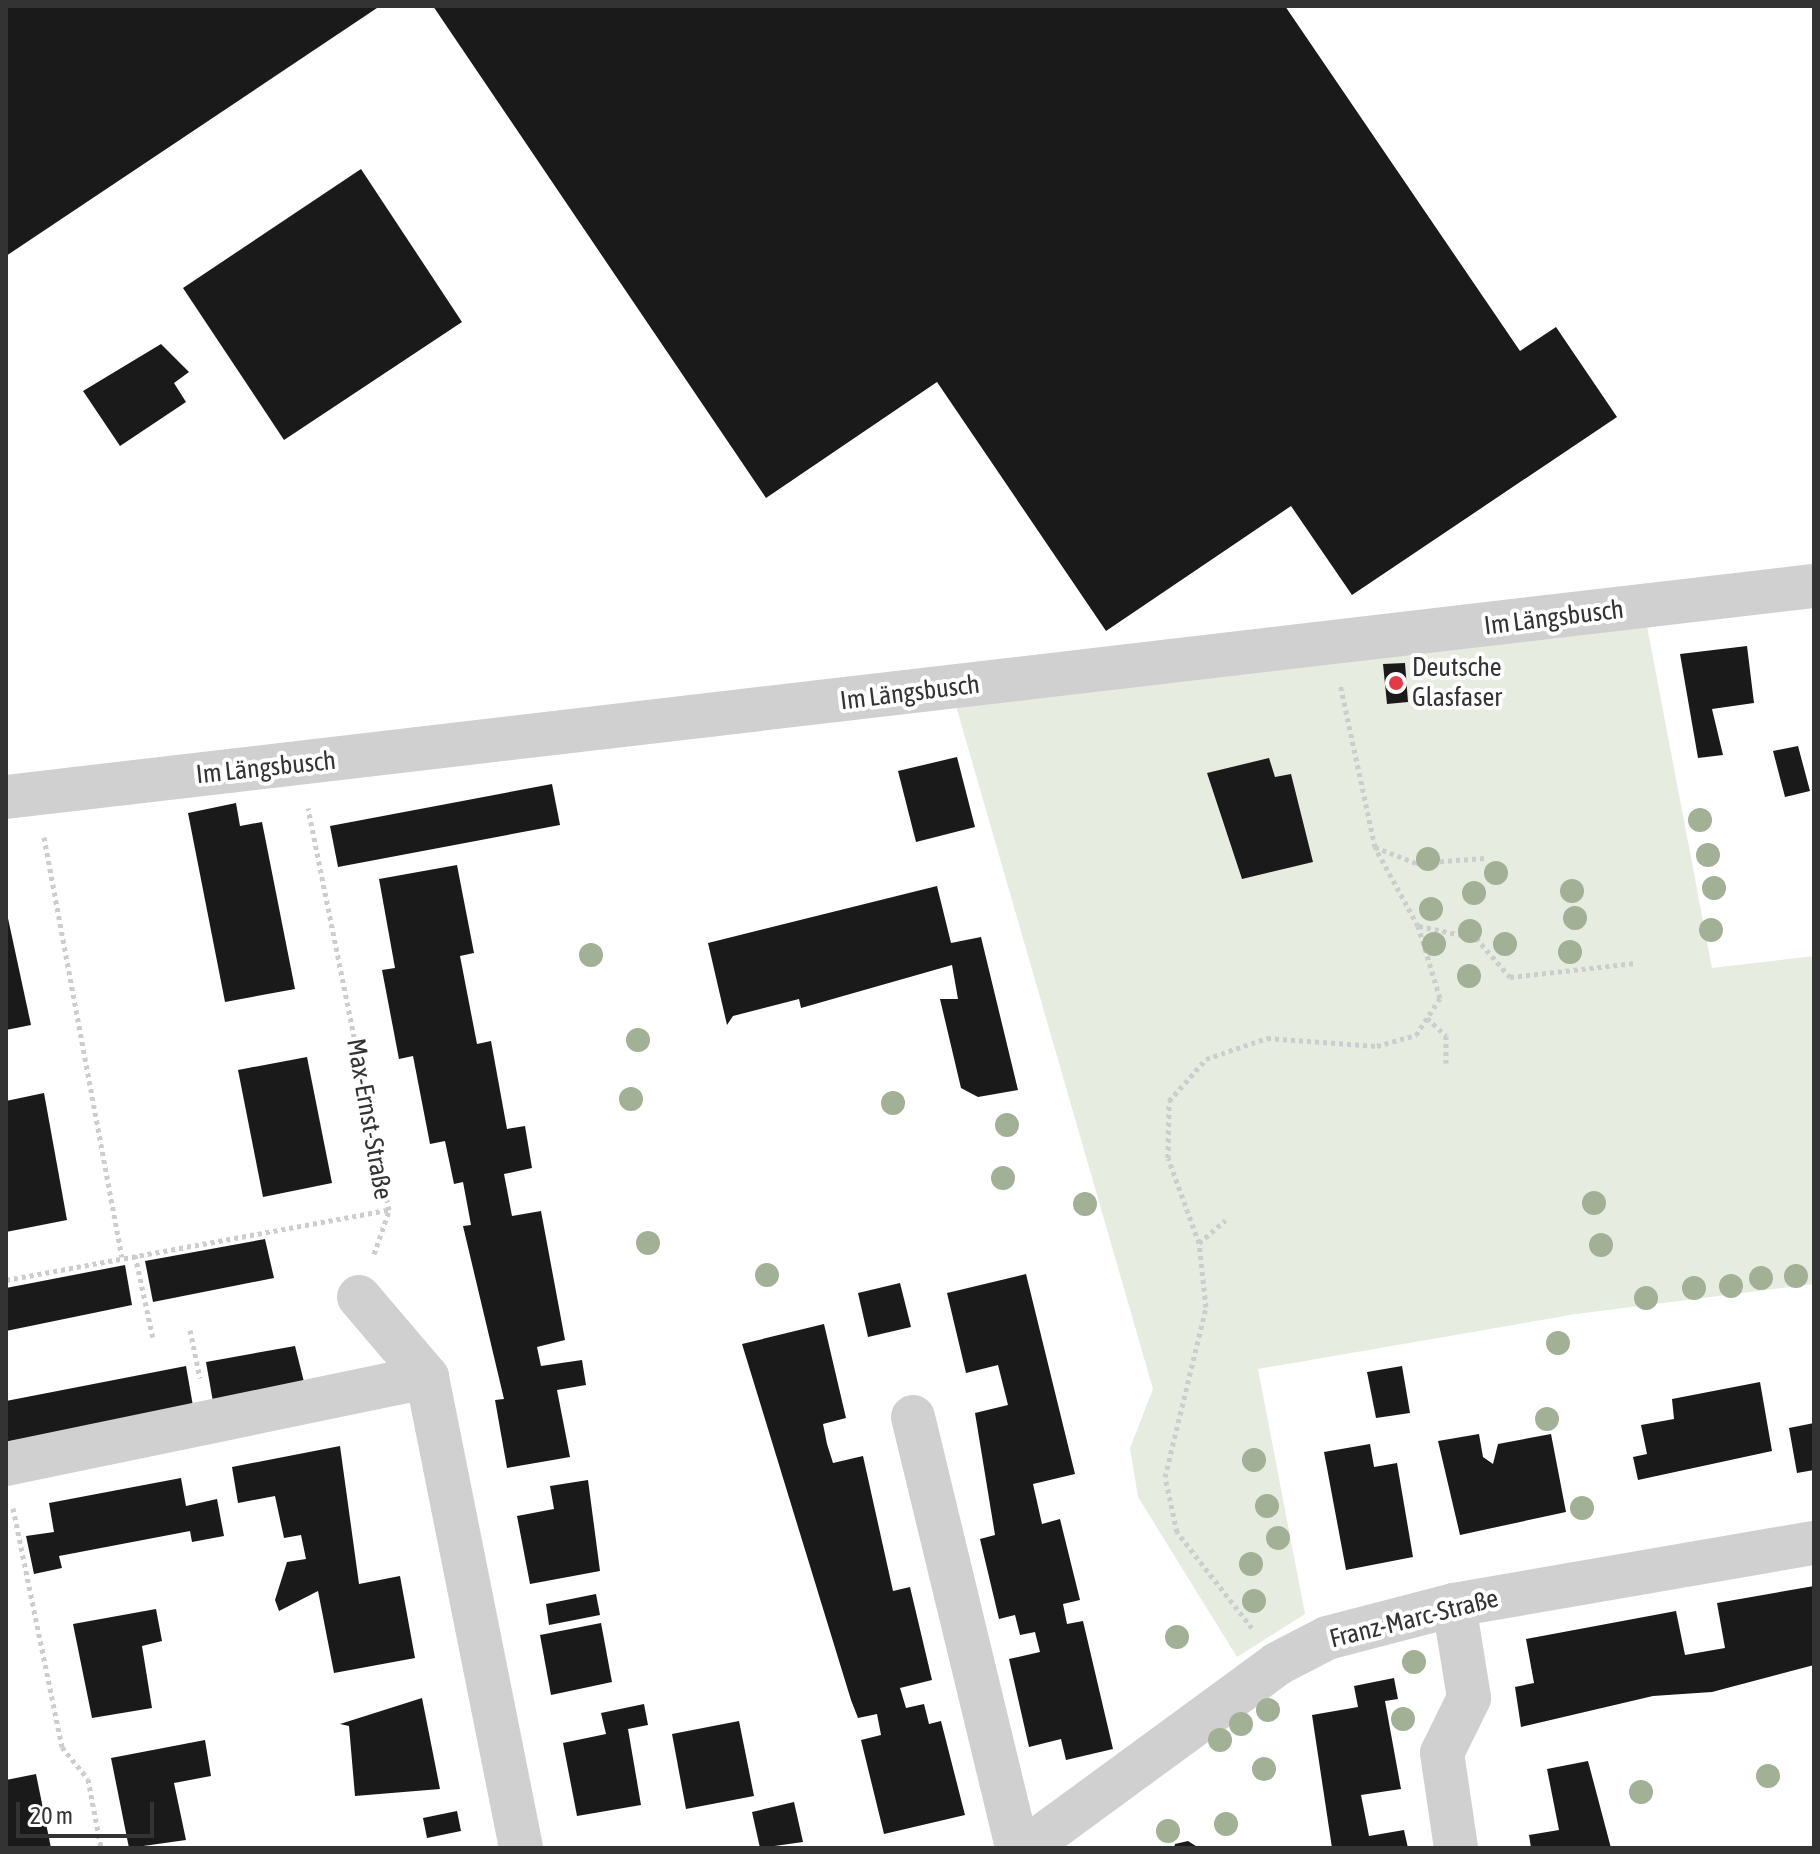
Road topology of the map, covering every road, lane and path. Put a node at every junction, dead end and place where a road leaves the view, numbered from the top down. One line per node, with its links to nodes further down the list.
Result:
1 (1814, 586): 2 (street, Im Längsbusch)
2 (1335, 644): 3 (street, Im Längsbusch); 6 (path)
3 (301, 764): 4 (street, Im Längsbusch); 14 (path, Max-Ernst-Straße)
4 (6, 797)
5 (42, 829): 15 (path)
6 (1375, 847): 7 (path); 8 (path)
7 (1485, 858)
8 (1418, 926): 9 (path); 10 (path)
9 (1635, 963)
10 (1427, 1018): 11 (path); 13 (path)
11 (1446, 1063)
12 (1225, 1220): 13 (path)
13 (1199, 1243): 24 (path)
14 (135, 1255): 15 (path, Max-Ernst-Straße); 18 (path)
15 (122, 1257): 16 (path, Max-Ernst-Straße)
16 (6, 1280)
17 (359, 1297): 19 (street)
18 (153, 1338)
19 (427, 1377): 21 (street); 26 (street)
20 (913, 1417): 27 (street)
21 (9, 1483): 25 (path)
22 (1814, 1543): 23 (street, Franz-Marc-Straße)
23 (1454, 1605): 24 (street, Franz-Marc-Straße); 29 (street)
24 (1277, 1664): 28 (street, Franz-Marc-Straße)
25 (101, 1848)
26 (521, 1848)
27 (1017, 1848)
28 (1026, 1848)
29 (1456, 1848)

